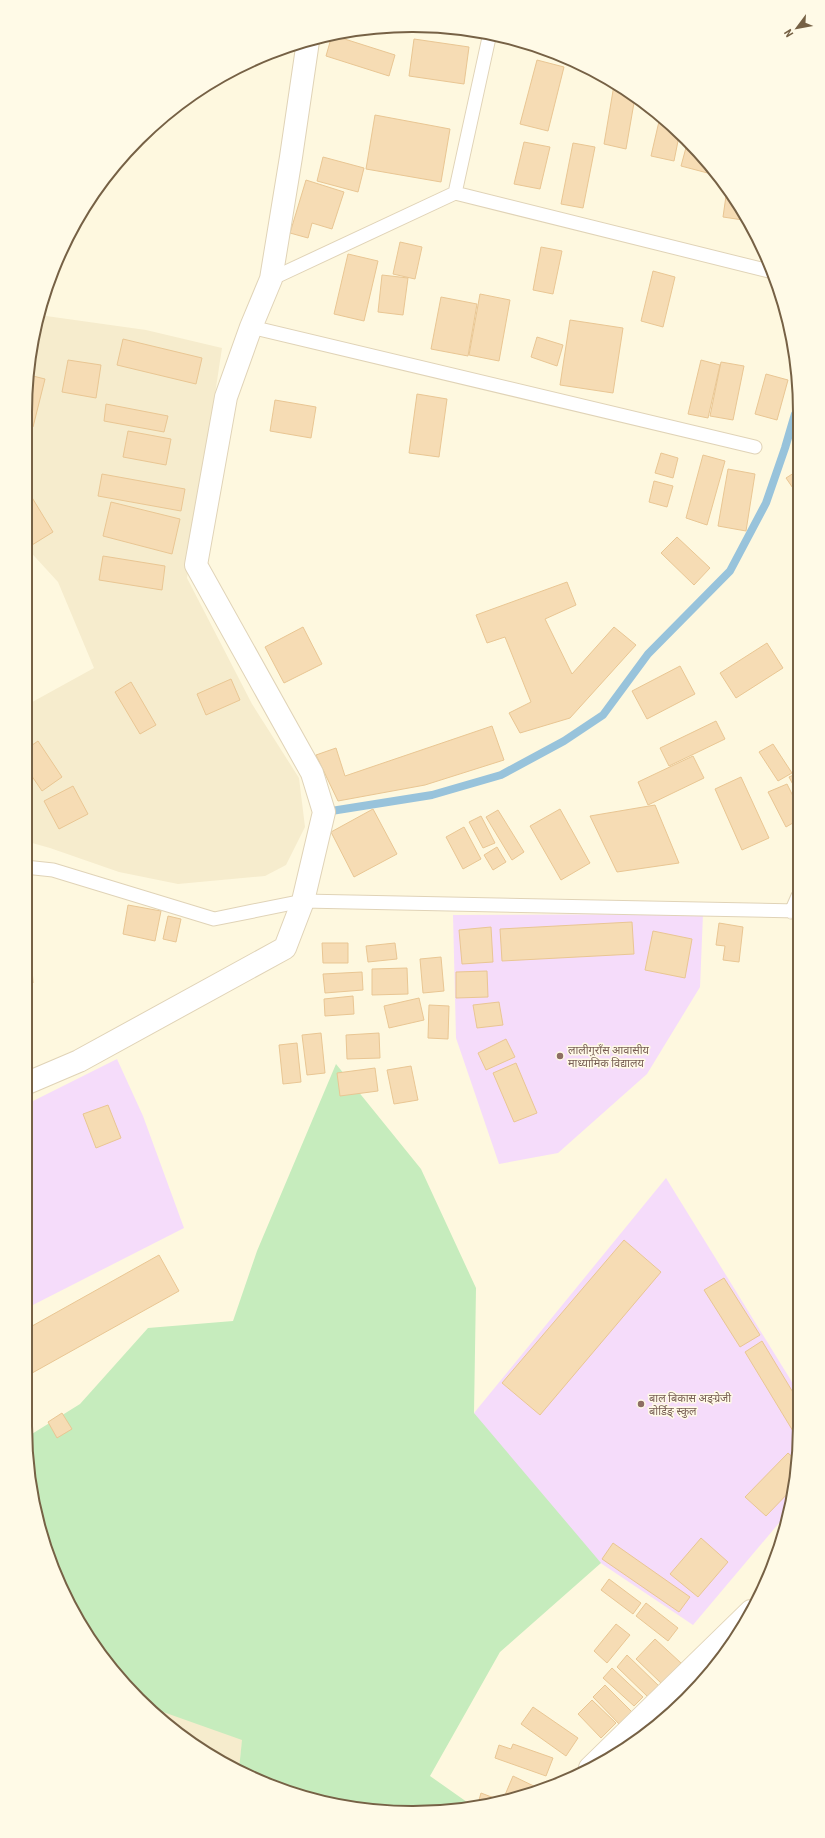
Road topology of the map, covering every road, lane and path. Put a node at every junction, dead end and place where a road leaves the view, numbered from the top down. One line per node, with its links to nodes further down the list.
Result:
1 (489, 39): 3 (lane)
2 (307, 47): 5 (street)
3 (455, 193): 4 (lane); 5 (lane)
4 (765, 270)
5 (270, 278): 6 (street)
6 (251, 327): 7 (lane); 9 (street)
7 (755, 447)
8 (32, 867): 9 (lane)
9 (303, 901): 10 (lane); 11 (street)
10 (793, 911)
11 (32, 1081)
12 (736, 1626): 13 (street)
13 (614, 1748)

